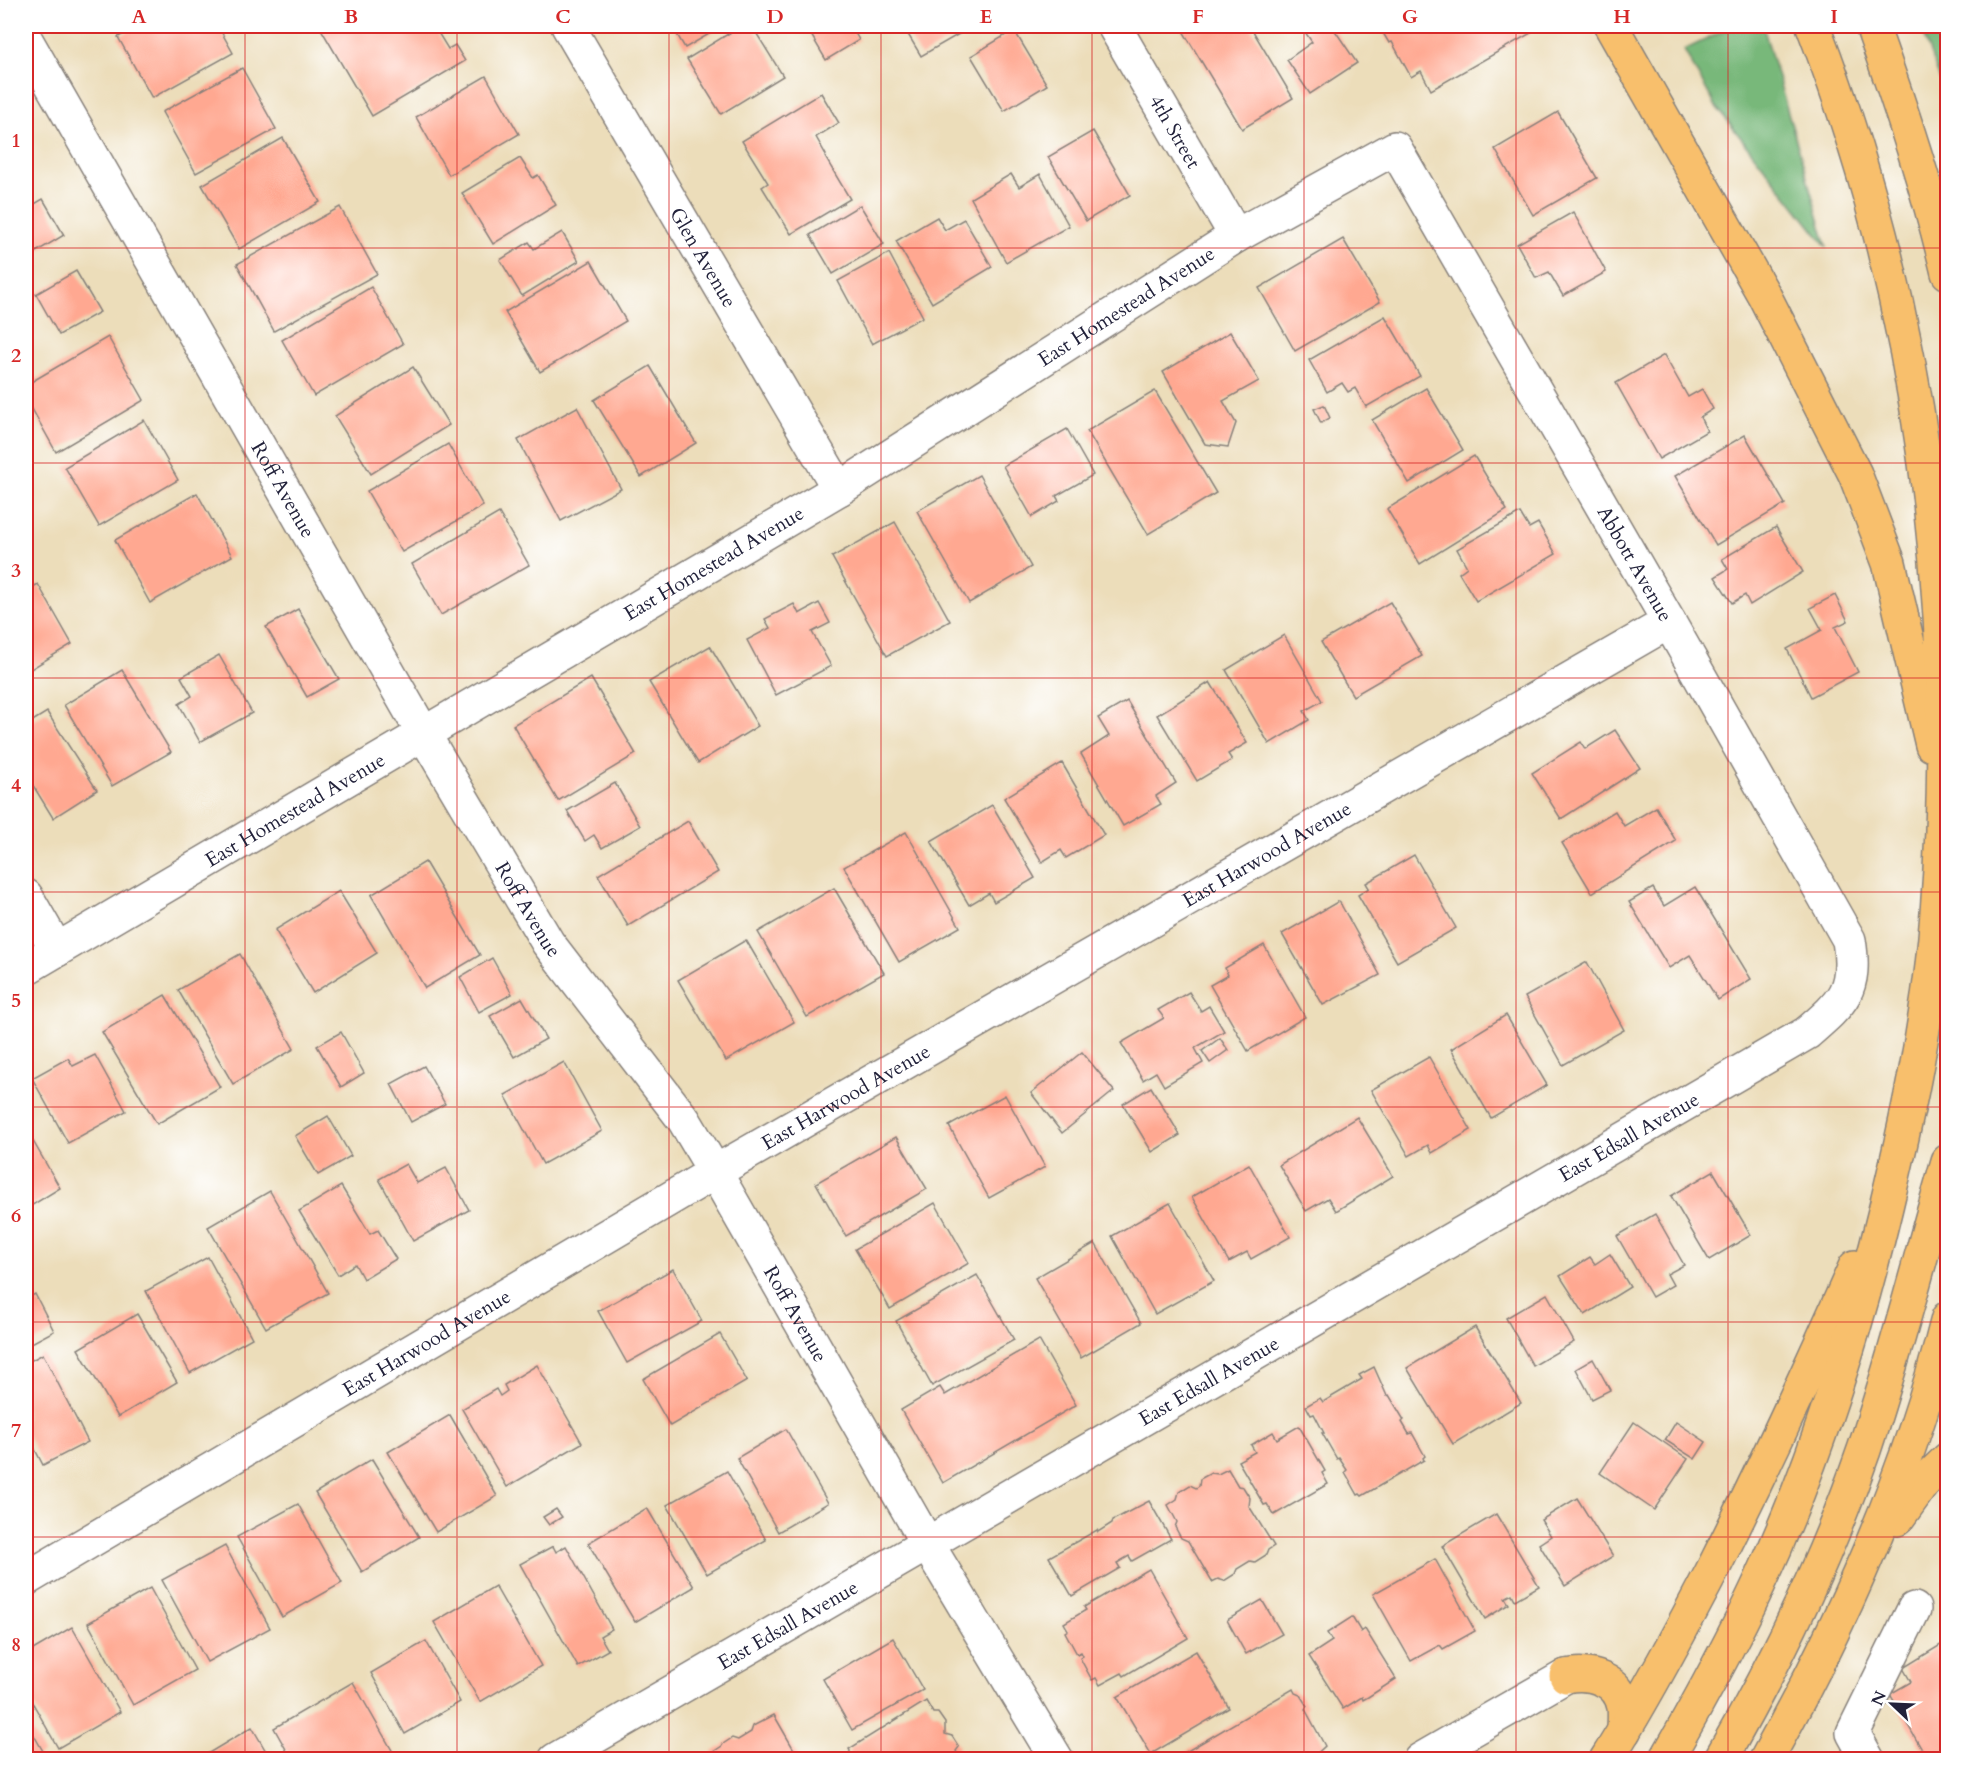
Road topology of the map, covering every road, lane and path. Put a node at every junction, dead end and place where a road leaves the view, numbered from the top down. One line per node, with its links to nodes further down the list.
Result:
1 (568, 26): 10 (street, Glen Avenue)
2 (1114, 26): 8 (street, 4th Street)
3 (1611, 26): 13 (highway)
4 (1813, 26): 13 (highway)
5 (1872, 26): 9 (highway)
6 (26, 40): 12 (street, Roff Avenue)
7 (1395, 148): 8 (street, East Homestead Avenue); 11 (street, Abbott Avenue)
8 (1236, 236): 10 (street, East Homestead Avenue)
9 (1947, 273)
10 (839, 489): 12 (street, East Homestead Avenue)
11 (1669, 622): 17 (street, Abbott Avenue); 19 (street, East Harwood Avenue)
12 (423, 733): 15 (street, East Homestead Avenue); 19 (street, Roff Avenue)
13 (1944, 800): 20 (highway)
14 (26, 896): 15 (street)
15 (57, 950): 16 (street, East Homestead Avenue)
16 (26, 968)
17 (1848, 987): 23 (street, East Edsall Avenue)
18 (1947, 1161): 34 (highway)
19 (715, 1172): 23 (street, Roff Avenue); 24 (street, East Harwood Avenue)
20 (1891, 1186): 28 (highway); 33 (highway)
21 (1947, 1318): 25 (highway)
22 (1947, 1459): 25 (highway)
23 (928, 1545): 29 (street, East Edsall Avenue); 30 (street, Roff Avenue)
24 (26, 1579)
25 (1852, 1589): 35 (highway)
26 (1914, 1609): 36 (street)
27 (1566, 1676): 28 (highway); 31 (street)
28 (1624, 1731): 32 (highway)
29 (555, 1760)
30 (1057, 1760)
31 (1420, 1760)
32 (1606, 1760)
33 (1666, 1760)
34 (1720, 1760)
35 (1766, 1760)
36 (1868, 1760)

